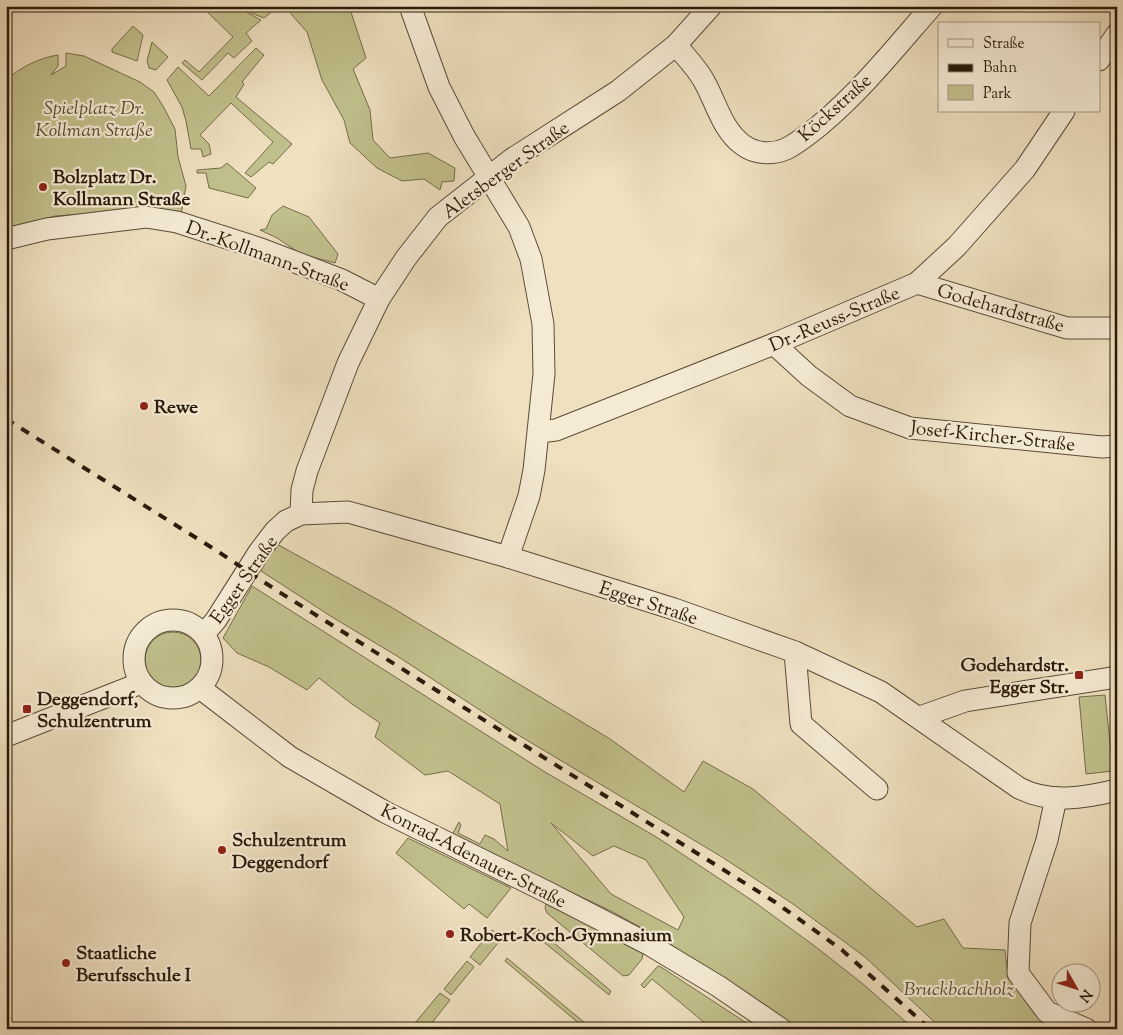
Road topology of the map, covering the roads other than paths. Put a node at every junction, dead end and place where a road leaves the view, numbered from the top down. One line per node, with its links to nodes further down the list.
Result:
1 (410, 6): 8 (street)
2 (711, 6): 5 (street, Aletsberger Straße)
3 (932, 6): 5 (street, Köckstraße)
4 (1117, 34): 6 (street)
5 (676, 45): 8 (street, Aletsberger Straße)
6 (1100, 59)
7 (1063, 112): 10 (street, Dr.-Reuss-Straße)
8 (490, 176): 11 (street, Aletsberger Straße); 14 (street)
9 (6, 239): 11 (street, Dr.-Kollmann-Straße)
10 (917, 283): 12 (street, Godehardstraße); 13 (street, Dr.-Reuss-Straße)
11 (379, 299): 16 (street, Aletsberger Straße)
12 (1117, 328)
13 (774, 344): 14 (street, Dr.-Reuss-Straße); 15 (street, Josef-Kircher-Straße)
14 (539, 432): 17 (street)
15 (1117, 446)
16 (300, 514): 17 (street, Egger Straße); 18 (street, Egger Straße)
17 (508, 557): 19 (street, Egger Straße)
18 (204, 634): 21 (street, Egger Straße); 22 (street, Egger Straße)
19 (795, 652): 23 (street, Egger Straße); 25 (street)
20 (1117, 677): 23 (street)
21 (142, 683): 22 (street); 24 (street)
22 (200, 688): 28 (street, Konrad-Adenauer-Straße)
23 (920, 717): 27 (street, Egger Straße)
24 (6, 736)
25 (877, 789)
26 (1117, 790): 27 (street, Egger Straße)
27 (1056, 798): 29 (street)
28 (781, 1029)
29 (1086, 1029)

